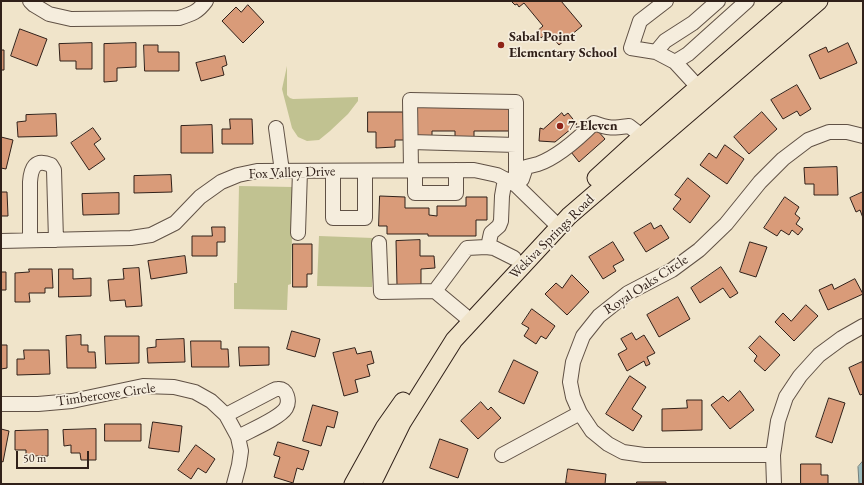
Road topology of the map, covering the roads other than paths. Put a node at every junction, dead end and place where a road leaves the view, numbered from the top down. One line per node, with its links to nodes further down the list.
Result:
1 (30, 1): 2 (street)
2 (206, 1)
3 (666, 1): 8 (street)
4 (718, 1): 8 (street)
5 (746, 1): 9 (street)
6 (797, 1): 10 (main road, Wekiva Springs Road)
7 (819, 1): 23 (main road, Wekiva Springs Road)
8 (656, 52): 9 (street)
9 (675, 62): 10 (street)
10 (698, 87): 12 (main road, Wekiva Springs Road)
11 (276, 128): 18 (street)
12 (642, 136): 22 (street); 23 (main road, Wekiva Springs Road)
13 (863, 136): 35 (street, Royal Oaks Circle)
14 (411, 142): 15 (street); 15 (street); 16 (street)
15 (516, 145): 22 (street)
16 (413, 170): 17 (street, Fox Valley Drive); 17 (street); 21 (street, Fox Valley Drive)
17 (456, 170): 22 (street, Fox Valley Drive)
18 (282, 171): 19 (street, Fox Valley Drive); 26 (street, Fox Valley Drive)
19 (300, 171): 20 (street, Fox Valley Drive); 24 (street)
20 (333, 171): 21 (street, Fox Valley Drive); 21 (street)
21 (365, 171)
22 (511, 182): 23 (street, Fox Valley Drive); 29 (street)
23 (556, 223): 30 (main road, Wekiva Springs Road); 42 (main road, Wekiva Springs Road)
24 (298, 233)
25 (30, 240): 26 (street, Fox Valley Drive); 26 (street); 27 (street, Fox Valley Drive)
26 (56, 240)
27 (1, 241)
28 (379, 244): 31 (street)
29 (488, 247): 30 (street); 31 (street)
30 (514, 258): 32 (main road, Wekiva Springs Road)
31 (435, 291): 32 (street)
32 (466, 316): 41 (main road, Wekiva Springs Road)
33 (863, 326): 39 (street)
34 (1, 404): 36 (street, Timbercove Circle)
35 (580, 414): 38 (street); 39 (street, Royal Oaks Circle)
36 (226, 415): 37 (street, Timbercove Circle); 37 (street)
37 (238, 437): 40 (street, Timbercove Circle)
38 (502, 454)
39 (773, 455): 43 (street)
40 (234, 484)
41 (353, 484)
42 (372, 484)
43 (774, 484)

